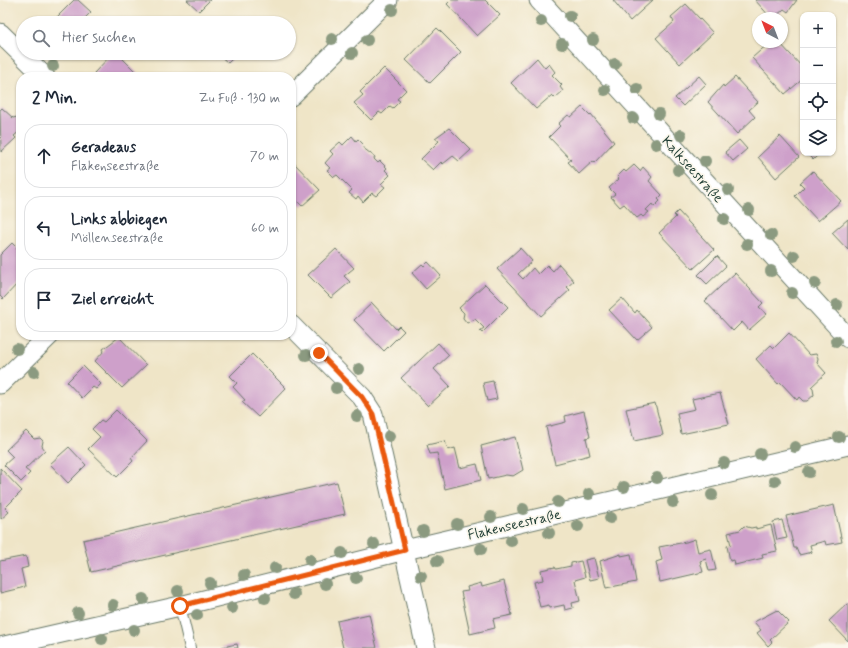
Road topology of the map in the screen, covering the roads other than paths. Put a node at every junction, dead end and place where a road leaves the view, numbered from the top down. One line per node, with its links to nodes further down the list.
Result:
1 (388, 0): 7 (street)
2 (539, 0): 9 (street, Kalkseestraße)
3 (0, 33): 4 (street)
4 (16, 49)
5 (28, 60): 6 (street)
6 (40, 72)
7 (296, 91)
8 (296, 330): 13 (street)
9 (848, 338)
10 (45, 340): 11 (street)
11 (0, 384)
12 (848, 445): 13 (street, Flakenseestraße)
13 (405, 550): 14 (street, Flakenseestraße); 17 (street)
14 (180, 606): 15 (street, Flakenseestraße); 16 (lane)
15 (0, 647)
16 (190, 648)
17 (426, 648)

